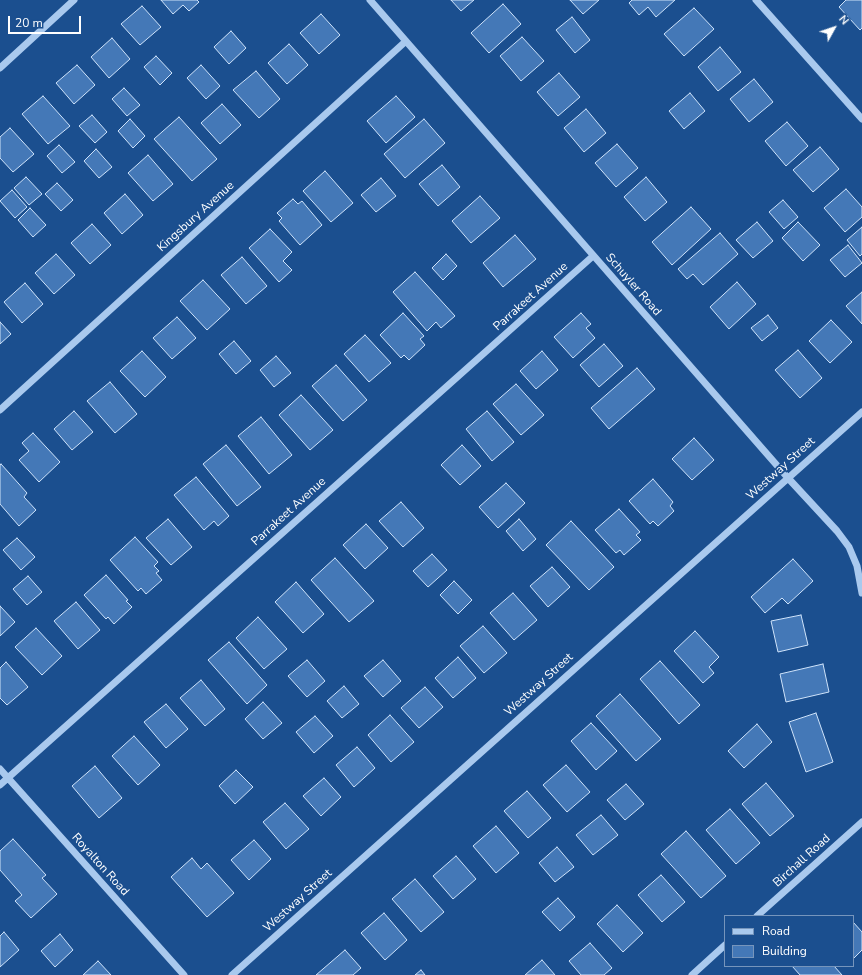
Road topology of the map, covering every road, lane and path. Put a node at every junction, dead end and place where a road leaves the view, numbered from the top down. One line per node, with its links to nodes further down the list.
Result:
1 (74, 0): 5 (street)
2 (370, 0): 4 (street, Schuyler Road)
3 (756, 0): 6 (street)
4 (406, 41): 7 (street, Schuyler Road); 8 (street, Kingsbury Avenue)
5 (0, 68)
6 (862, 119)
7 (593, 256): 10 (street, Schuyler Road); 13 (street, Parrakeet Avenue)
8 (0, 410)
9 (862, 412): 10 (street, Westway Street)
10 (788, 478): 11 (street, Schuyler Road); 19 (street, Westway Street)
11 (862, 593)
12 (0, 769): 13 (street, Royalton Road)
13 (8, 778): 14 (street, Parrakeet Avenue); 18 (street, Royalton Road)
14 (0, 785)
15 (862, 822): 16 (street, Birchall Road)
16 (758, 915)
17 (724, 946): 20 (street)
18 (184, 975)
19 (232, 975)
20 (692, 975)

